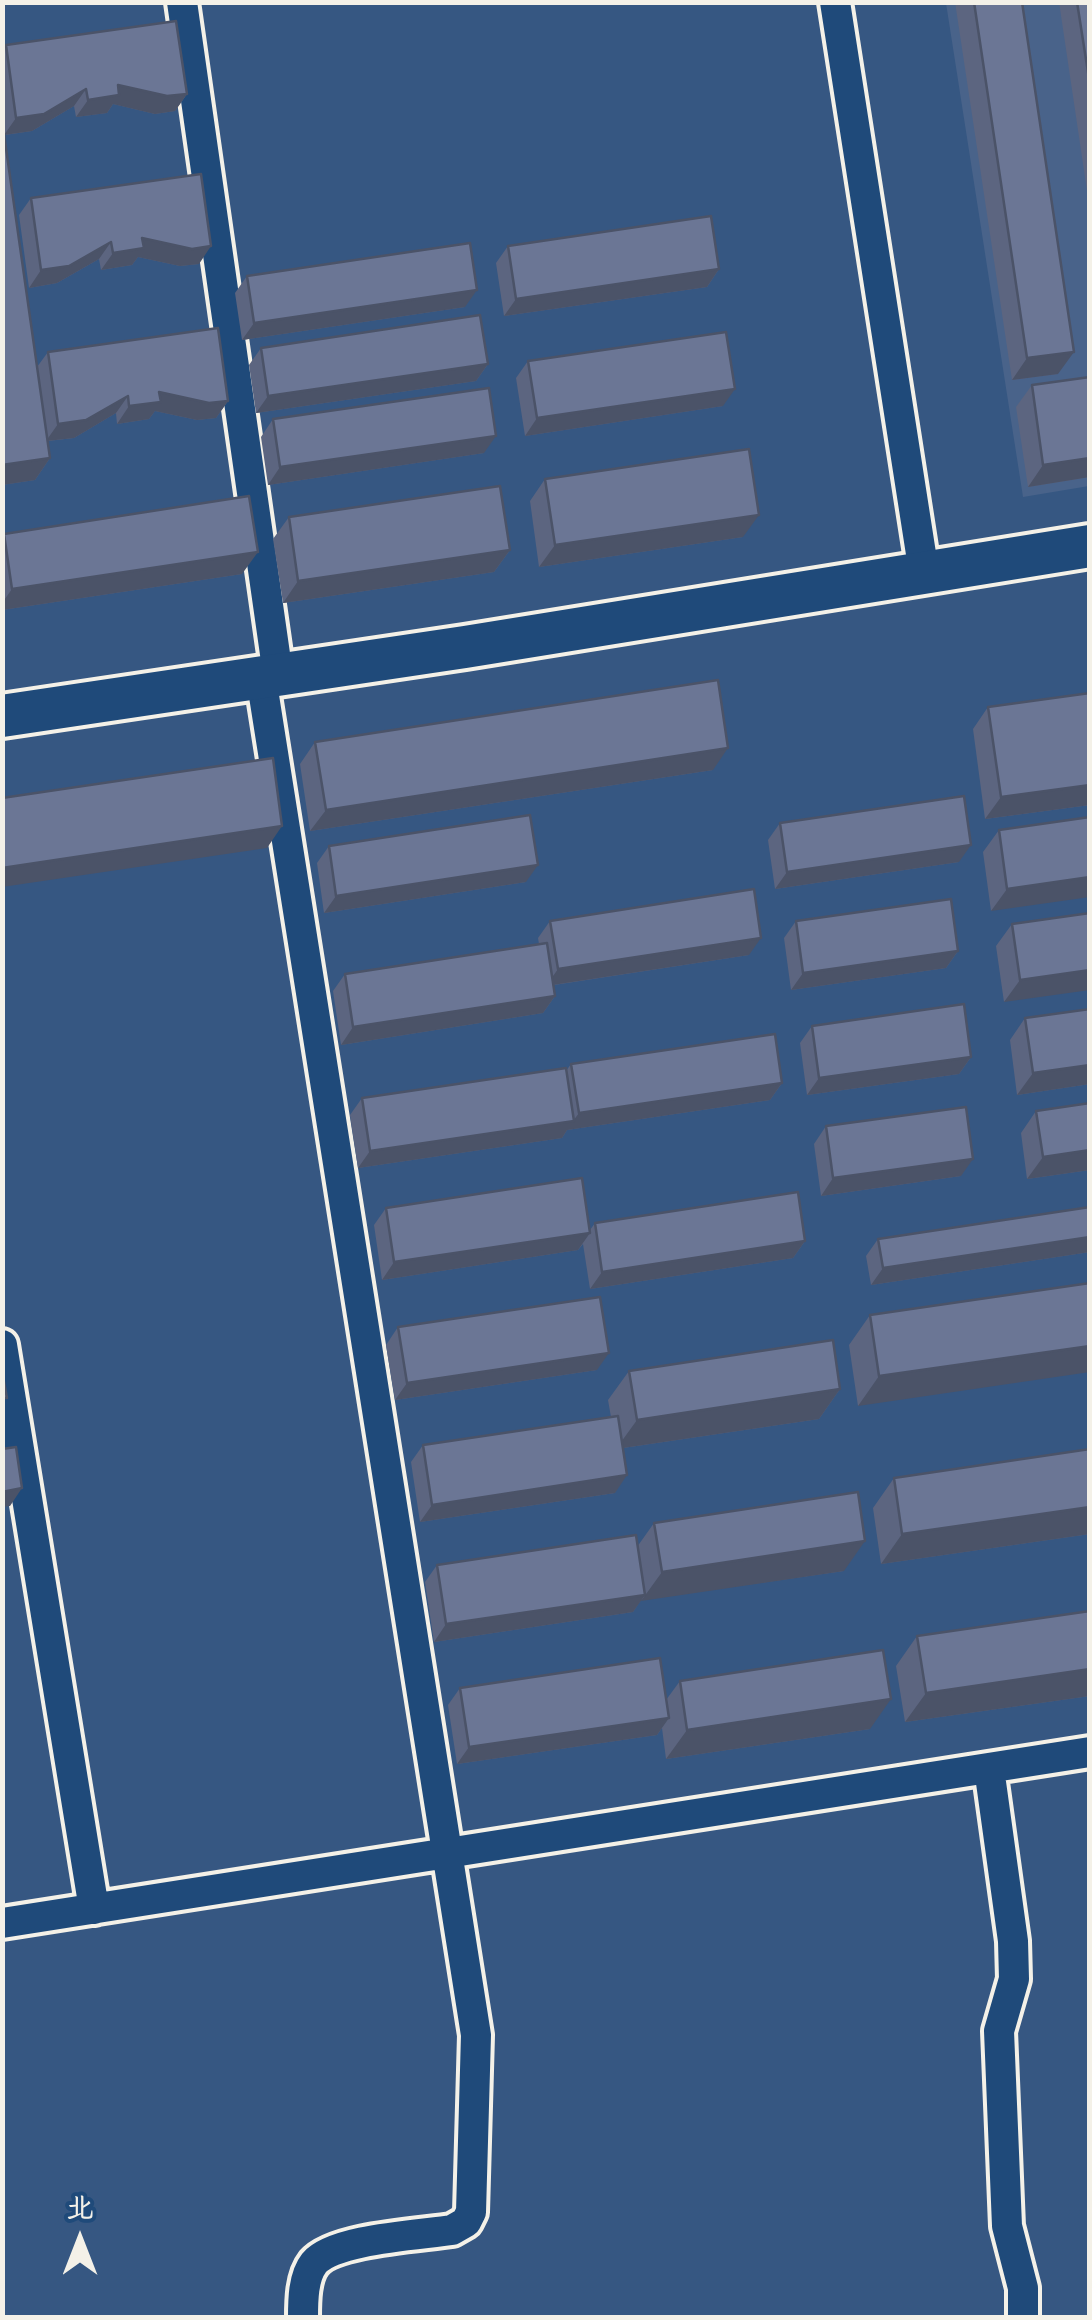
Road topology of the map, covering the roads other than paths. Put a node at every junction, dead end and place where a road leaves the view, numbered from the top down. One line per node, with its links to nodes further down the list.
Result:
1 (182, 2): 5 (street)
2 (835, 2): 4 (street)
3 (1090, 546): 4 (street)
4 (924, 572): 5 (street)
5 (270, 676): 6 (street); 10 (street)
6 (2, 716)
7 (2, 1345): 11 (street)
8 (1090, 1752): 9 (street)
9 (989, 1768): 10 (street); 14 (street)
10 (448, 1854): 11 (street); 13 (street)
11 (94, 1909): 12 (street)
12 (2, 1923)
13 (304, 2318)
14 (1023, 2318)

